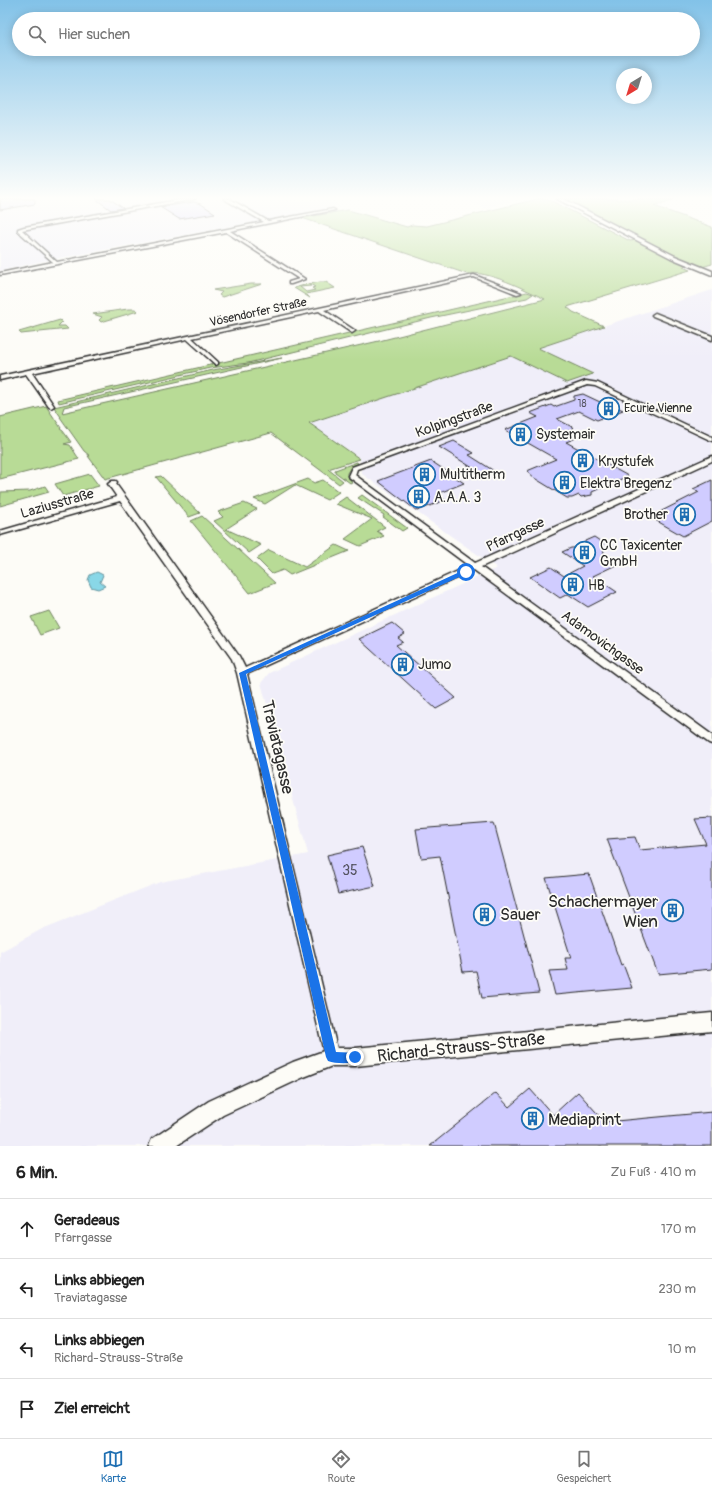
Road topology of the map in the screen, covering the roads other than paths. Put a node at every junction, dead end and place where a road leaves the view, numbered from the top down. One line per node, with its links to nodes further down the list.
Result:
1 (44, 252): 5 (street)
2 (106, 252): 5 (street)
3 (261, 252): 8 (street)
4 (665, 252): 6 (main road)
5 (55, 262): 7 (street)
6 (712, 273)
7 (0, 274)
8 (290, 283)
9 (519, 293): 10 (street, Vösendorfer Straße)
10 (320, 309): 12 (street); 13 (street, Vösendorfer Straße)
11 (655, 315): 14 (street)
12 (352, 331)
13 (187, 337): 15 (street); 16 (street, Vösendorfer Straße)
14 (712, 338)
15 (216, 363)
16 (28, 372): 17 (street, Vösendorfer Straße); 18 (street)
17 (0, 378)
18 (51, 406)
19 (712, 439): 24 (street, Kolpingstraße)
20 (712, 458): 24 (street, Pfarrgasse)
21 (114, 482): 22 (street, Traviatagasse)
22 (121, 498): 23 (street, Laziusstraße); 25 (street, Traviatagasse)
23 (0, 533)
24 (477, 567): 25 (street, Pfarrgasse); 26 (street, Adamovichgasse)
25 (242, 673): 28 (street, Traviatagasse)
26 (712, 740)
27 (712, 1022): 28 (main road, Richard-Strauss-Straße)
28 (332, 1057): 29 (main road, Richard-Strauss-Straße)
29 (159, 1146)

